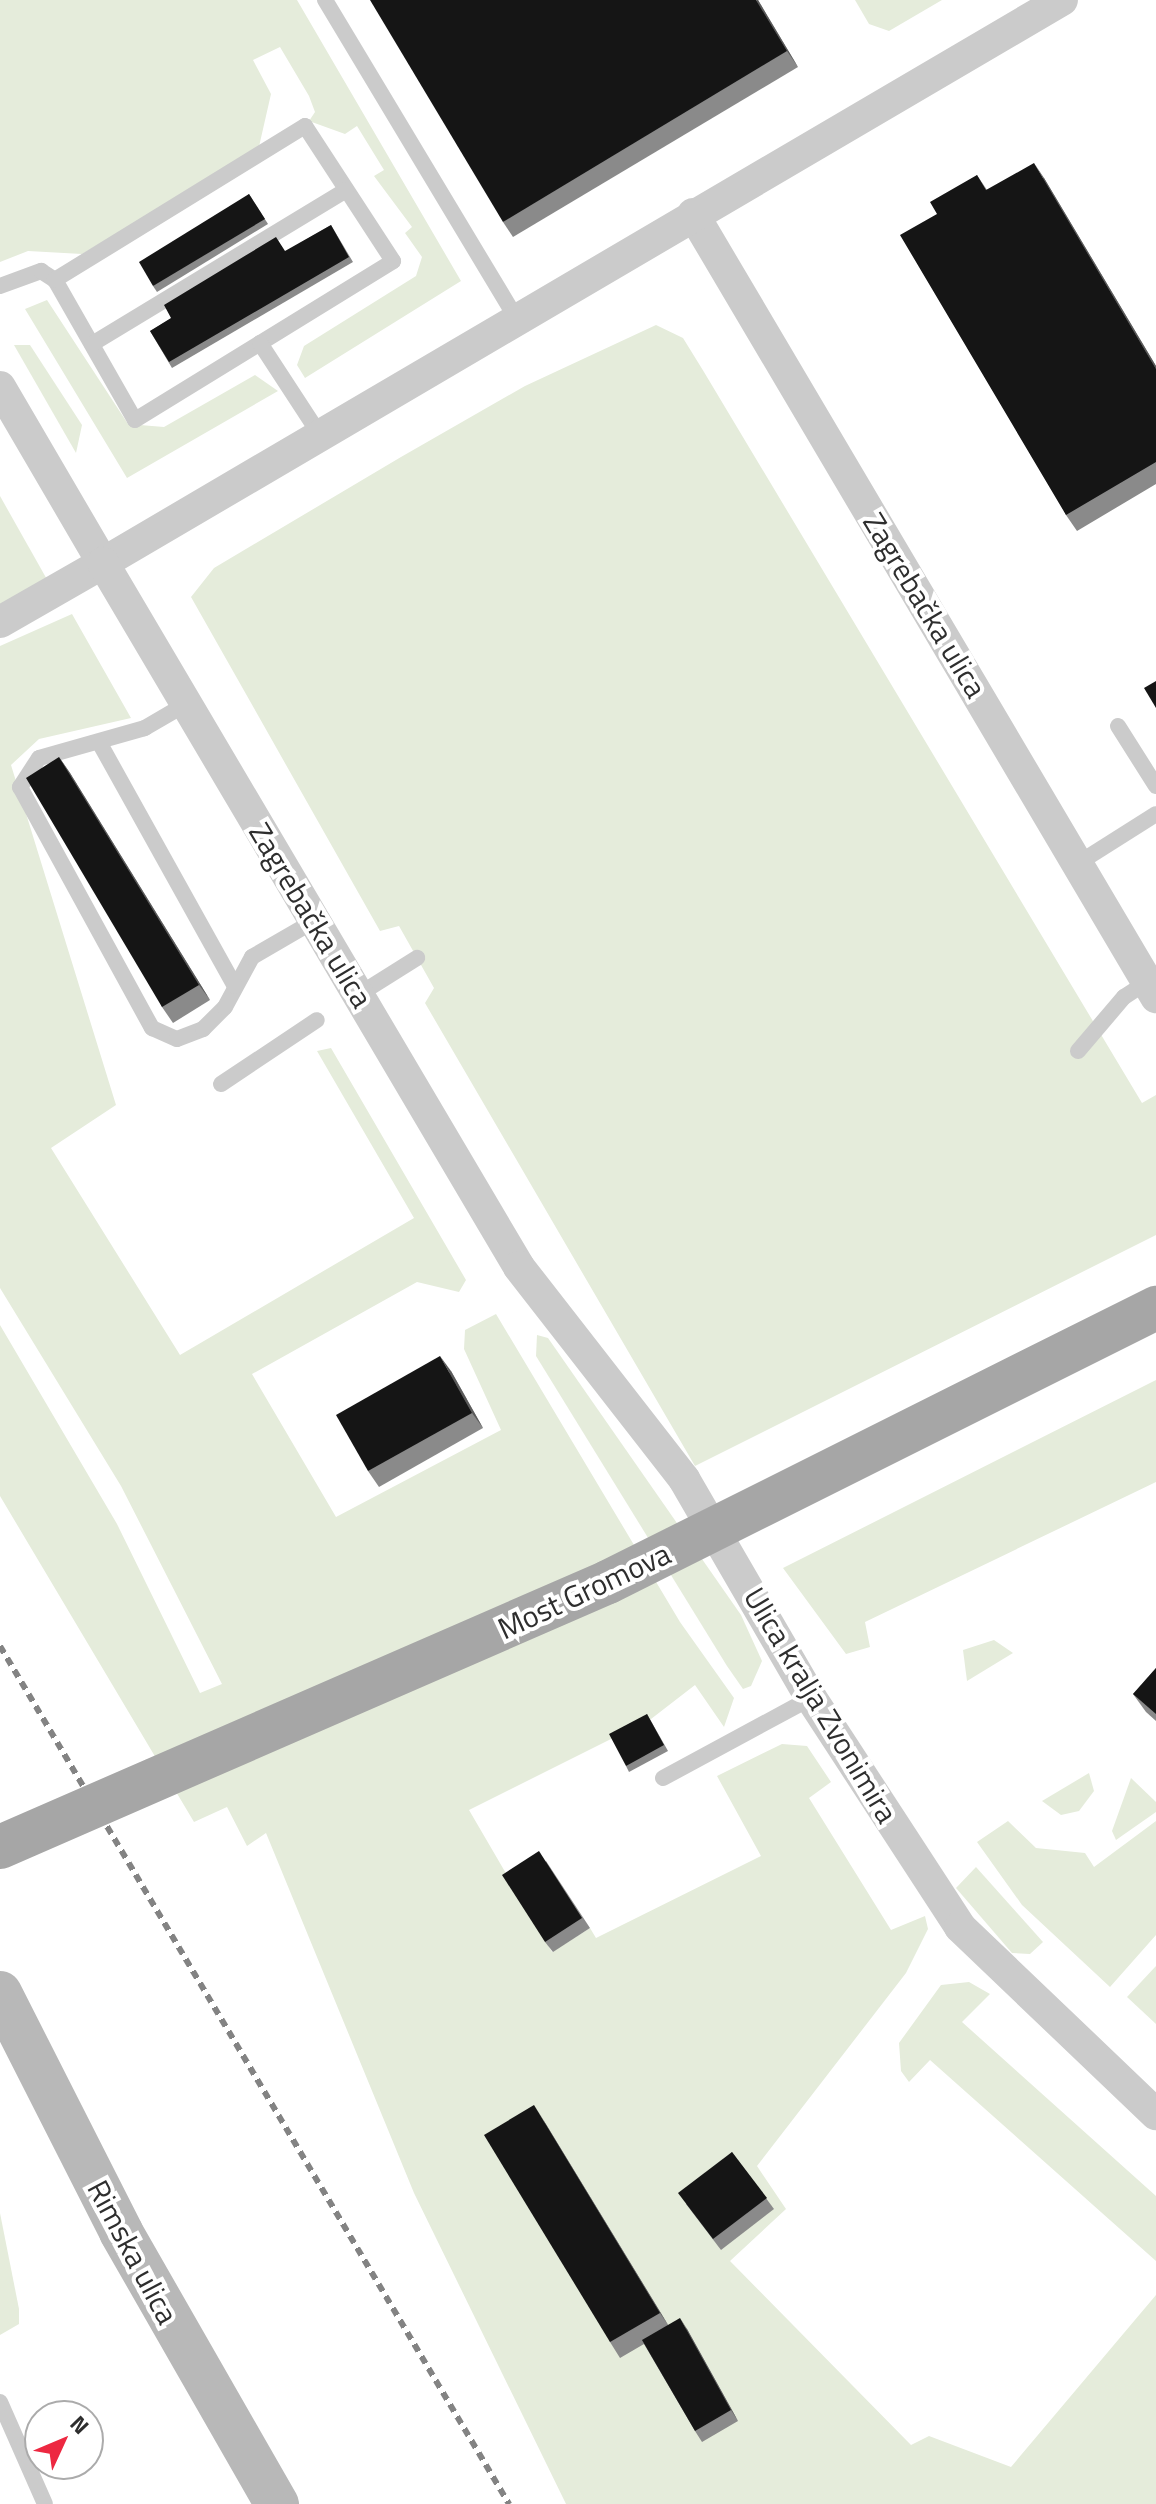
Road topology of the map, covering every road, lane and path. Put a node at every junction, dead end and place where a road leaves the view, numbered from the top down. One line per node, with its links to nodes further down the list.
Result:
1 (325, 0): 7 (lane)
2 (1062, 0): 4 (street)
3 (346, 190): 5 (lane); 8 (lane); 9 (lane)
4 (693, 214): 7 (street); 19 (street, Zagrebačka ulica)
5 (55, 280): 6 (lane); 9 (lane)
6 (0, 286)
7 (517, 319): 11 (street)
8 (260, 343): 9 (lane); 11 (lane)
9 (92, 344)
10 (0, 387): 12 (street, Zagrebačka ulica)
11 (320, 435): 12 (street)
12 (103, 563): 13 (street); 14 (street, Zagrebačka ulica)
13 (0, 622)
14 (186, 704): 16 (lane); 20 (street, Zagrebačka ulica)
15 (1118, 726): 17 (lane)
16 (99, 742): 23 (lane); 23 (lane)
17 (1156, 786)
18 (1156, 814): 19 (lane)
19 (1077, 864): 22 (street, Zagrebačka ulica)
20 (314, 921): 23 (lane); 24 (street, Zagrebačka ulica)
21 (417, 958): 24 (lane)
22 (1153, 985): 26 (lane)
23 (235, 986)
24 (358, 995): 28 (street, Zagrebačka ulica)
25 (317, 1020): 27 (lane)
26 (1078, 1051)
27 (221, 1084)
28 (519, 1267): 30 (street, Ulica kralja Zvonimira)
29 (1156, 1308): 32 (main road, Most Gromova, bridge)
30 (811, 1698): 31 (lane); 34 (street, Ulica kralja Zvonimira)
31 (663, 1778)
32 (0, 1847)
33 (0, 1993): 37 (main road, Rimska ulica)
34 (1156, 2114)
35 (0, 2402): 36 (lane)
36 (45, 2504)
37 (277, 2504)

